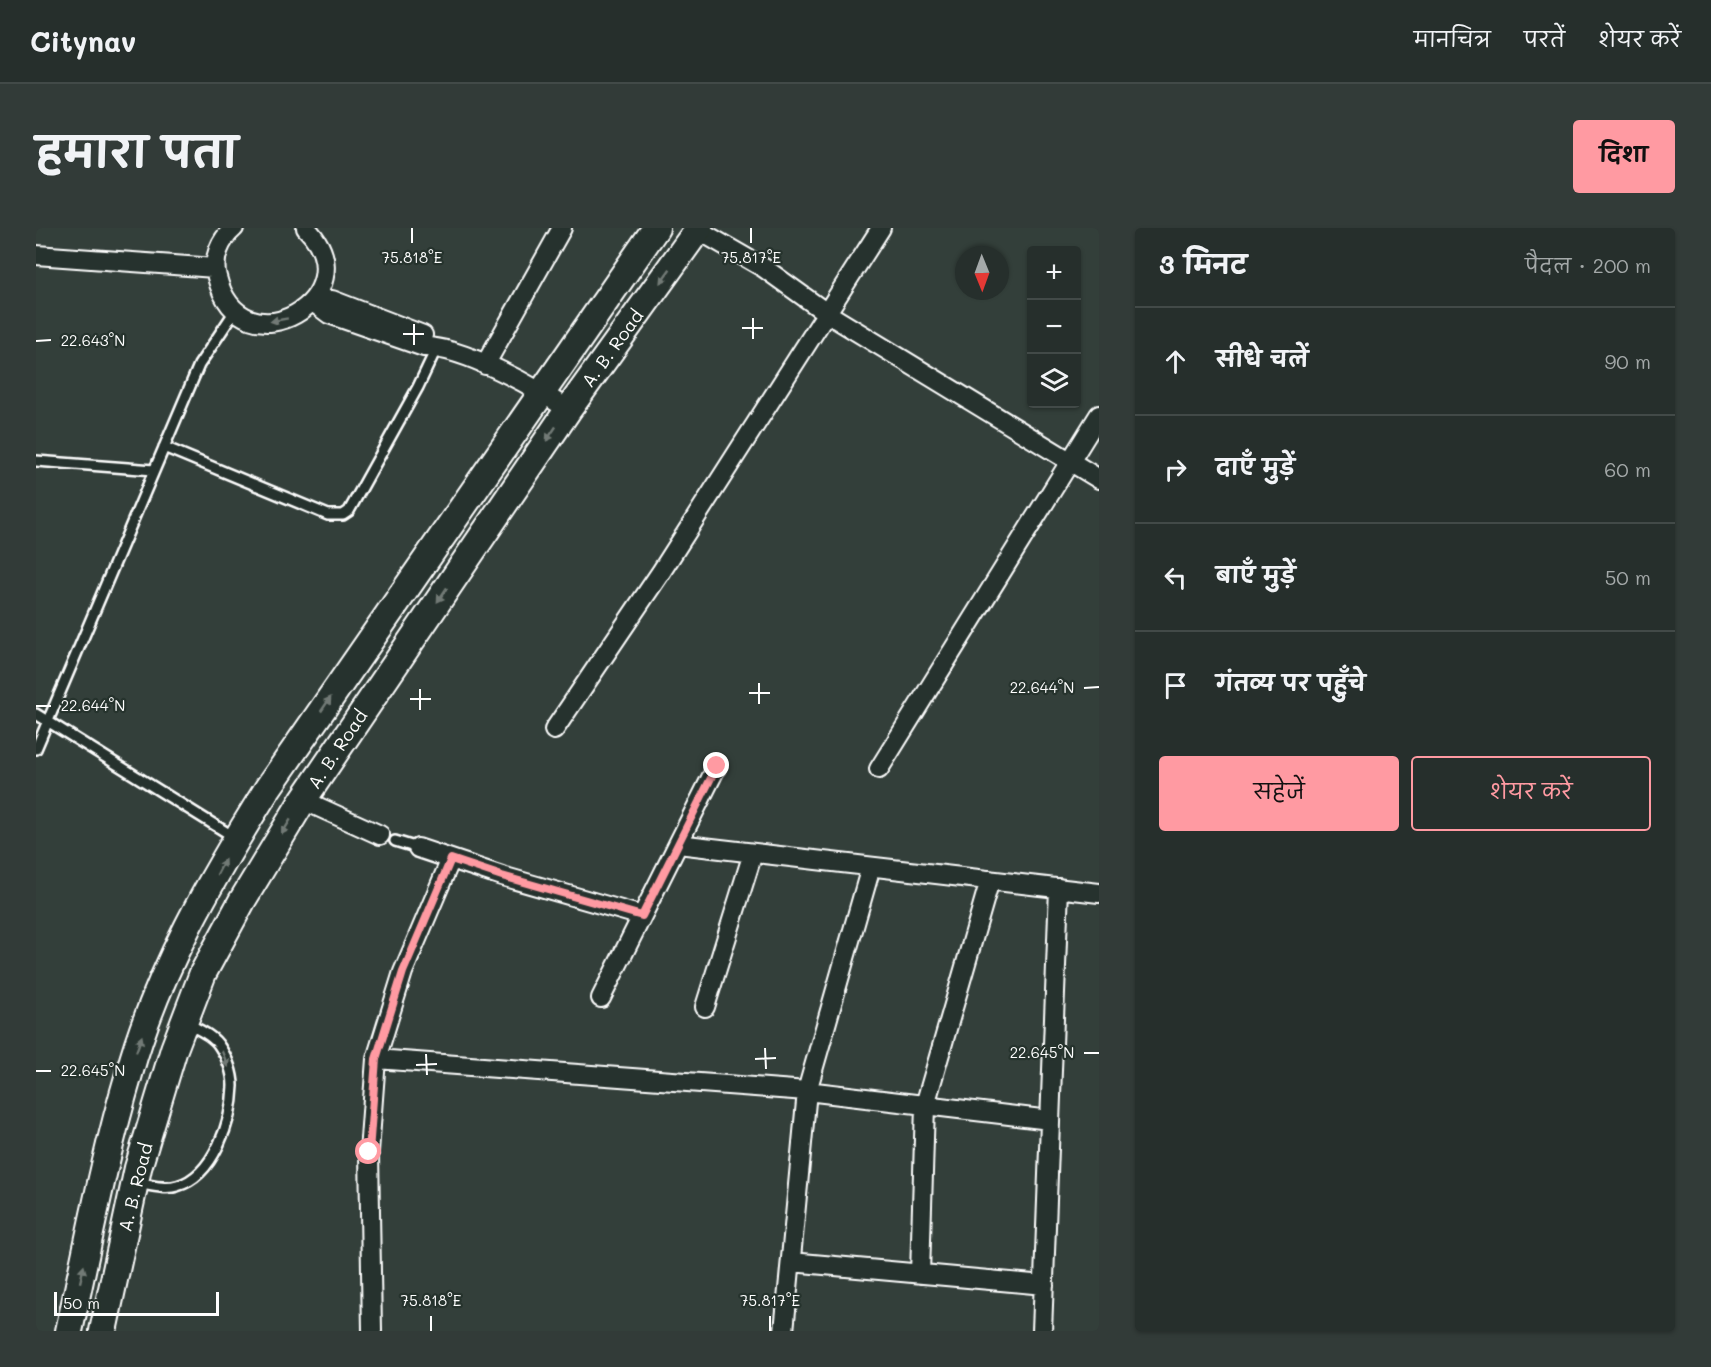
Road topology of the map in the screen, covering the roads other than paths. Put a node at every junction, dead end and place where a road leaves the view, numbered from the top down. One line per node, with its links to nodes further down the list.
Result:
1 (234, 228): 8 (street)
2 (306, 228): 9 (street)
3 (562, 228): 13 (street)
4 (656, 228): 14 (main road, A. B. Road)
5 (881, 228): 11 (street)
6 (698, 229): 11 (street); 15 (main road, A. B. Road, one-way to 15)
7 (36, 255): 8 (street)
8 (215, 268): 10 (street)
9 (313, 302): 10 (street, one-way to 10); 12 (street)
10 (235, 311): 17 (lane)
11 (828, 314): 19 (street); 24 (street)
12 (437, 347): 13 (street); 17 (lane)
13 (484, 365): 14 (street)
14 (541, 390): 15 (street); 29 (main road, A. B. Road, one-way to 14)
15 (568, 410): 28 (main road, A. B. Road, one-way to 28)
16 (1099, 415): 19 (street)
17 (164, 447): 20 (lane)
18 (36, 461): 20 (lane)
19 (1072, 461): 21 (street); 27 (street)
20 (154, 470): 23 (lane)
21 (1099, 479)
22 (36, 714): 23 (lane)
23 (47, 722): 25 (lane); 29 (lane)
24 (554, 730)
25 (36, 749)
26 (717, 766): 30 (street)
27 (879, 769)
28 (303, 800): 32 (street); 40 (main road, A. B. Road, one-way to 40)
29 (237, 838): 49 (main road, A. B. Road, one-way to 29)
30 (678, 844): 31 (street); 37 (street)
31 (753, 853): 33 (street); 39 (street)
32 (451, 859): 37 (street); 41 (street)
33 (871, 867): 34 (street); 42 (street)
34 (990, 880): 35 (street); 43 (street)
35 (1059, 888): 36 (street); 44 (street)
36 (1099, 893)
37 (642, 916): 38 (street)
38 (601, 998)
39 (705, 1007)
40 (184, 1022): 45 (main road, A. B. Road); 45 (lane, one-way to 45)
41 (376, 1059): 42 (street); 51 (street)
42 (807, 1091): 43 (street); 46 (street)
43 (925, 1105): 44 (street); 47 (street)
44 (1050, 1120): 48 (street)
45 (135, 1183): 50 (main road, A. B. Road)
46 (791, 1262): 47 (street); 52 (street)
47 (920, 1274): 48 (street)
48 (1044, 1285): 53 (street)
49 (69, 1331)
50 (103, 1331)
51 (372, 1331)
52 (784, 1331)
53 (1042, 1331)

